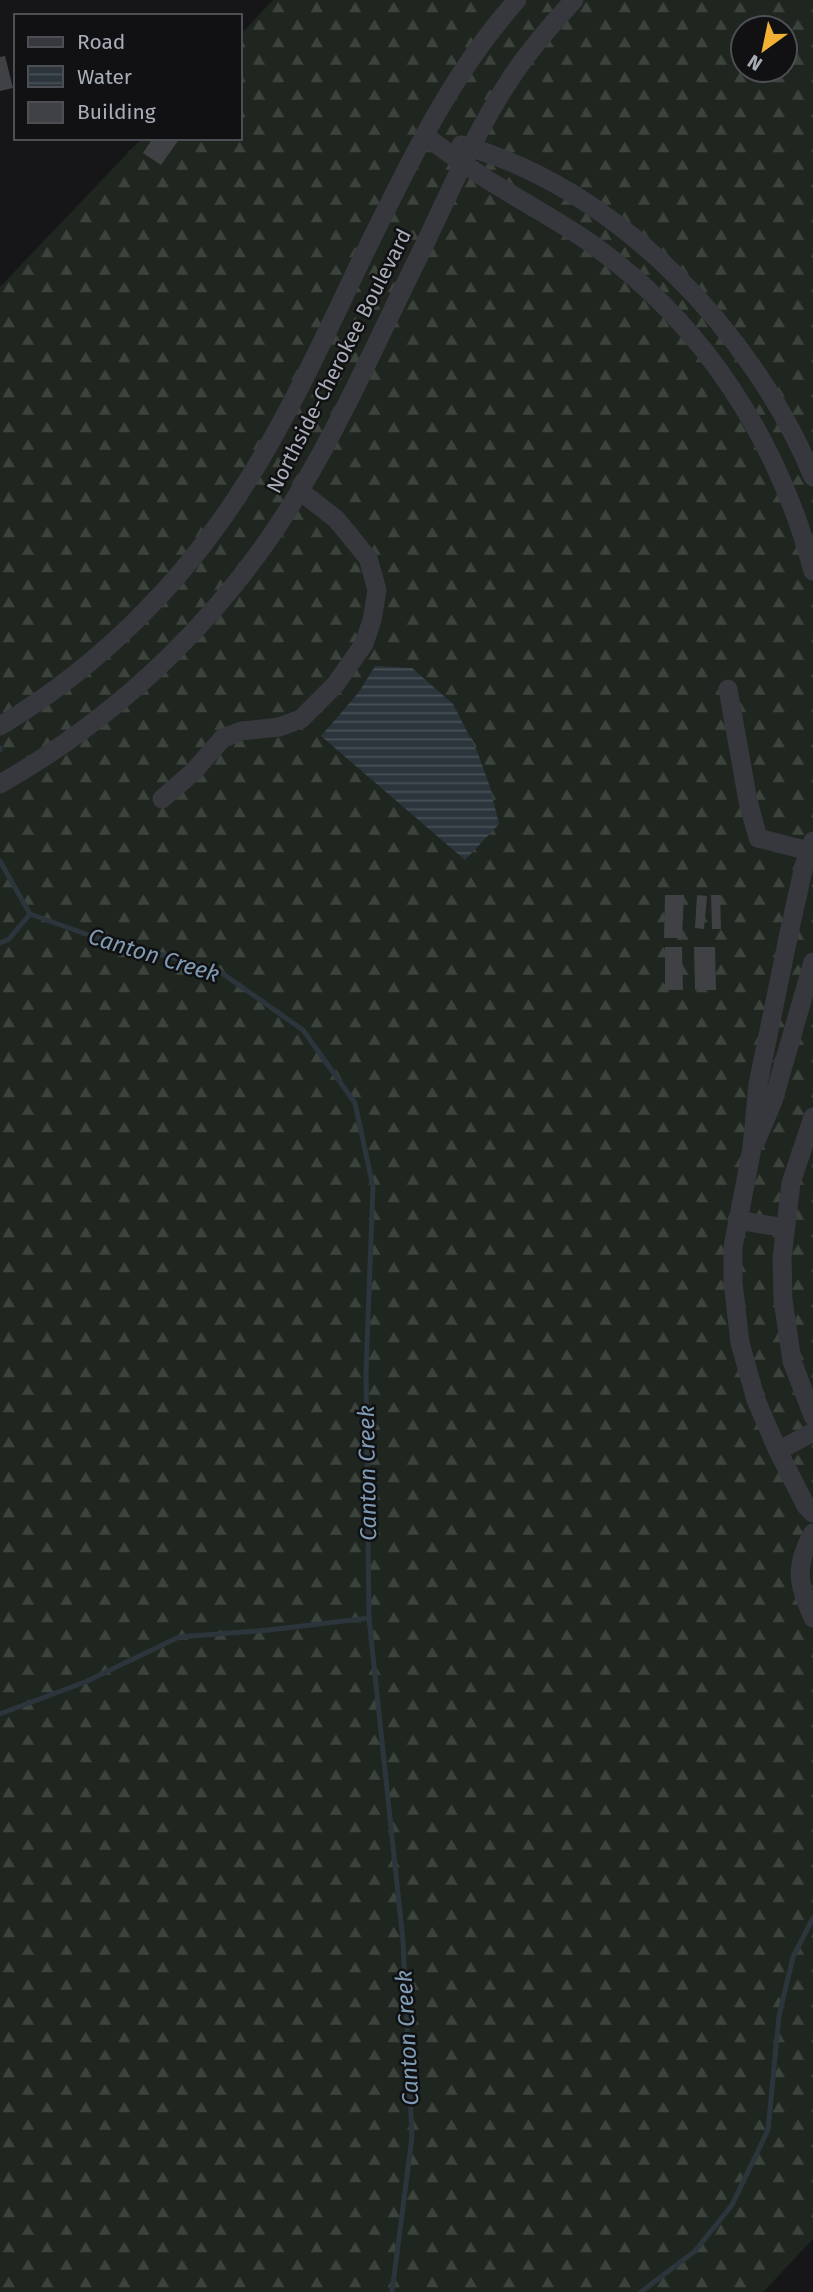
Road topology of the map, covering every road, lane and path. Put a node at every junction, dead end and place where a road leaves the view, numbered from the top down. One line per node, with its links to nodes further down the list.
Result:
1 (517, 0): 3 (street, Northside-Cherokee Boulevard)
2 (573, 0): 4 (street, Northside-Cherokee Boulevard)
3 (424, 135): 4 (street); 9 (street, Northside-Cherokee Boulevard)
4 (469, 156): 5 (street); 6 (street, Northside-Cherokee Boulevard); 7 (street)
5 (813, 477)
6 (300, 491): 10 (street, Northside-Cherokee Boulevard); 11 (street)
7 (813, 571)
8 (728, 689): 12 (street)
9 (0, 726)
10 (0, 783)
11 (162, 799)
12 (812, 848): 15 (street)
13 (813, 962): 15 (street)
14 (813, 1117): 17 (street)
15 (752, 1148): 16 (street)
16 (737, 1220): 17 (street); 20 (street)
17 (785, 1228): 18 (street)
18 (813, 1416)
19 (813, 1433): 20 (street)
20 (778, 1451): 21 (street)
21 (813, 1513)
22 (813, 1533): 23 (street)
23 (807, 1592): 24 (street)
24 (813, 1618)

